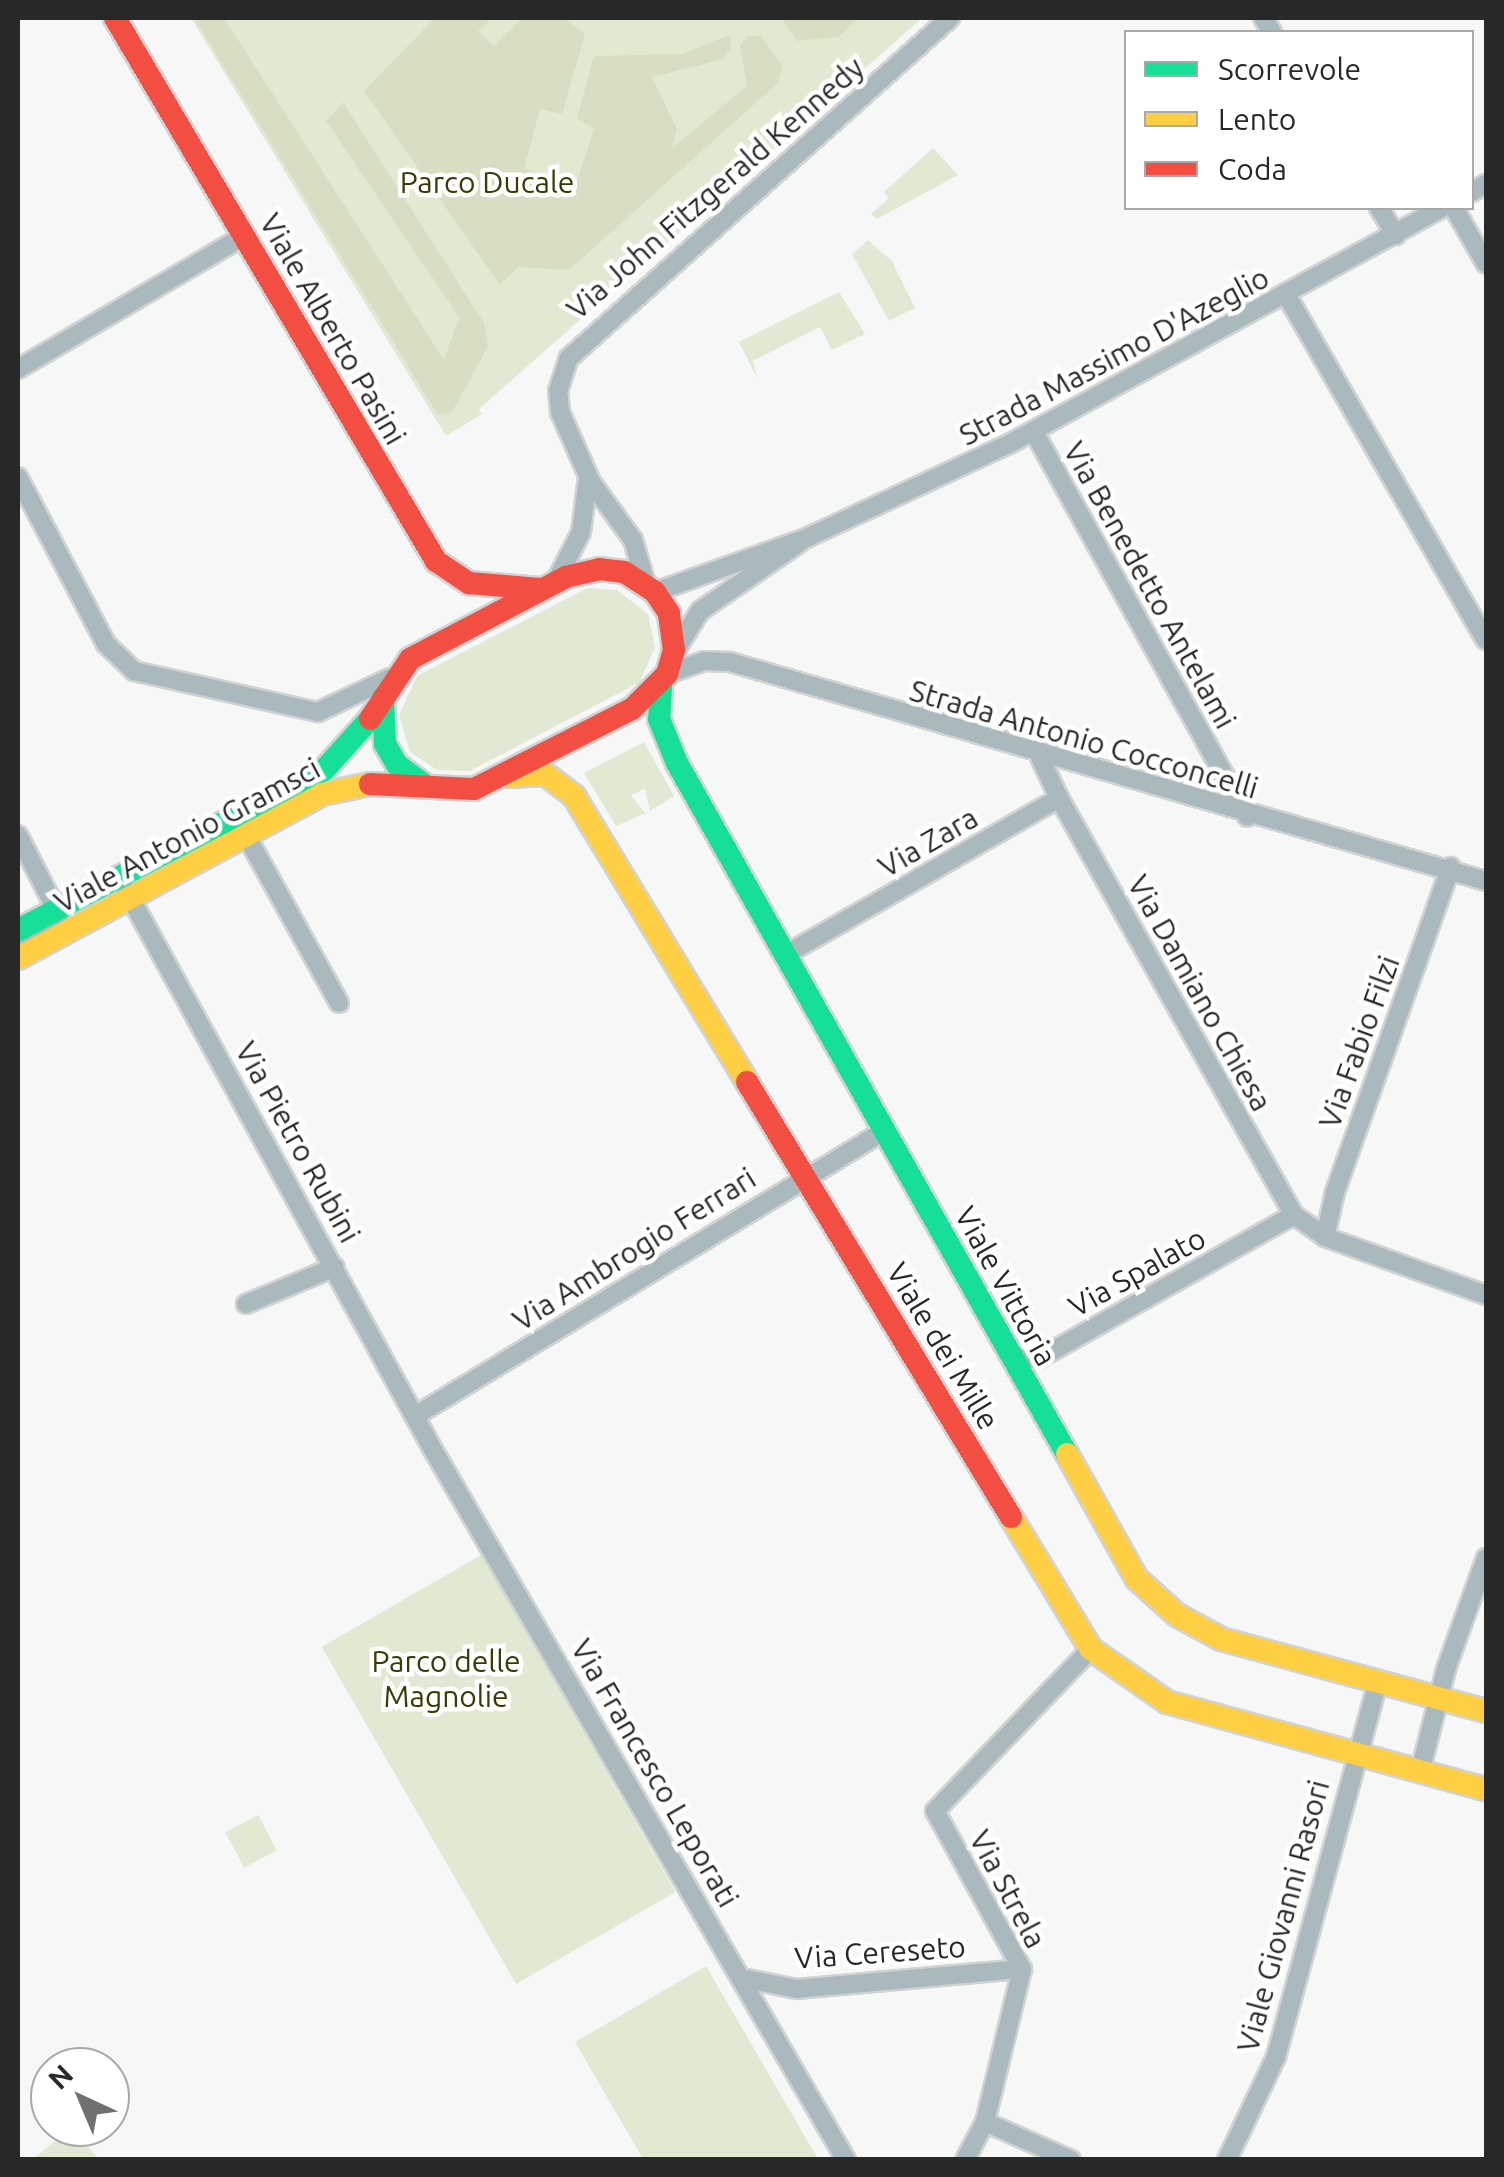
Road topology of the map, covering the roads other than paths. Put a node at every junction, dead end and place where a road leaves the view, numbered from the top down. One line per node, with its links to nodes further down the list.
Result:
1 (116, 18): 7 (main road, Viale Alberto Pasini)
2 (950, 18): 12 (street, Via John Fitzgerald Kennedy)
3 (1381, 210): 6 (street)
4 (1439, 210): 6 (street, Strada Massimo D'Azeglio)
5 (1455, 210): 8 (street)
6 (1396, 235): 9 (street, Strada Massimo D'Azeglio)
7 (244, 236): 10 (street); 15 (main road, Viale Alberto Pasini)
8 (1486, 264)
9 (1287, 296): 11 (street, Strada Massimo D'Azeglio); 17 (street)
10 (18, 370)
11 (1034, 432): 14 (street, Strada Massimo D'Azeglio); 24 (street, Via Benedetto Antelami)
12 (588, 476): 15 (street, Via John Fitzgerald Kennedy); 16 (street, Via John Fitzgerald Kennedy)
13 (18, 477): 19 (street)
14 (804, 540): 16 (street); 18 (street)
15 (554, 584): 16 (main road); 19 (main road)
16 (646, 584): 18 (main road, Viale Vittoria)
17 (1486, 640)
18 (666, 674): 20 (street, Strada Antonio Cocconcelli); 21 (main road); 33 (main road, Viale Vittoria)
19 (394, 677): 22 (main road); 25 (main road, Viale Antonio Gramsci)
20 (1040, 757): 23 (street); 24 (street, Strada Antonio Cocconcelli)
21 (486, 784): 22 (main road, Viale Antonio Gramsci); 37 (main road, Viale dei Mille)
22 (449, 792): 25 (main road, Viale Antonio Gramsci)
23 (1058, 798): 33 (street, Via Zara); 38 (street, Via Damiano Chiesa)
24 (1248, 817): 27 (street, Strada Antonio Cocconcelli)
25 (241, 826): 29 (main road, Viale Antonio Gramsci); 35 (street)
26 (18, 835): 30 (street)
27 (1451, 868): 28 (street, Strada Antonio Cocconcelli); 39 (street, Via Fabio Filzi)
28 (1486, 882)
29 (124, 887): 30 (main road, Viale Antonio Gramsci); 34 (main road, Viale Antonio Gramsci); 40 (street, Via Pietro Rubini)
30 (57, 910): 31 (main road, Viale Antonio Gramsci); 32 (street)
31 (18, 930)
32 (18, 942)
33 (785, 955): 36 (main road, Viale Vittoria)
34 (18, 958)
35 (339, 1002)
36 (884, 1131): 37 (street, Via Ambrogio Ferrari); 43 (main road, Viale Vittoria)
37 (805, 1176): 44 (street, Via Ambrogio Ferrari); 46 (main road, Viale dei Mille)
38 (1294, 1215): 39 (street); 43 (street, Via Spalato)
39 (1325, 1237): 41 (street)
40 (336, 1267): 42 (street); 44 (street, Via Pietro Rubini)
41 (1486, 1295)
42 (246, 1304)
43 (1007, 1349): 47 (main road, Viale Vittoria)
44 (414, 1416): 54 (street, Via Francesco Leporati)
45 (1486, 1558): 48 (street)
46 (1091, 1650): 50 (main road, Viale dei Mille); 53 (street, Via Strela)
47 (1378, 1684): 48 (main road, Viale Vittoria); 50 (street, Viale Giovanni Rasori)
48 (1438, 1699): 49 (main road, Viale Vittoria); 51 (street)
49 (1486, 1710)
50 (1362, 1757): 51 (main road, Viale dei Mille); 59 (street, Viale Giovanni Rasori)
51 (1420, 1772): 52 (main road, Viale dei Mille)
52 (1486, 1789)
53 (1022, 1969): 54 (street, Via Cereseto); 55 (street, Via Strela)
54 (742, 1978): 56 (street, Via Francesco Leporati)
55 (985, 2122): 57 (street); 58 (street)
56 (846, 2160)
57 (965, 2160)
58 (1071, 2160)
59 (1227, 2160)

